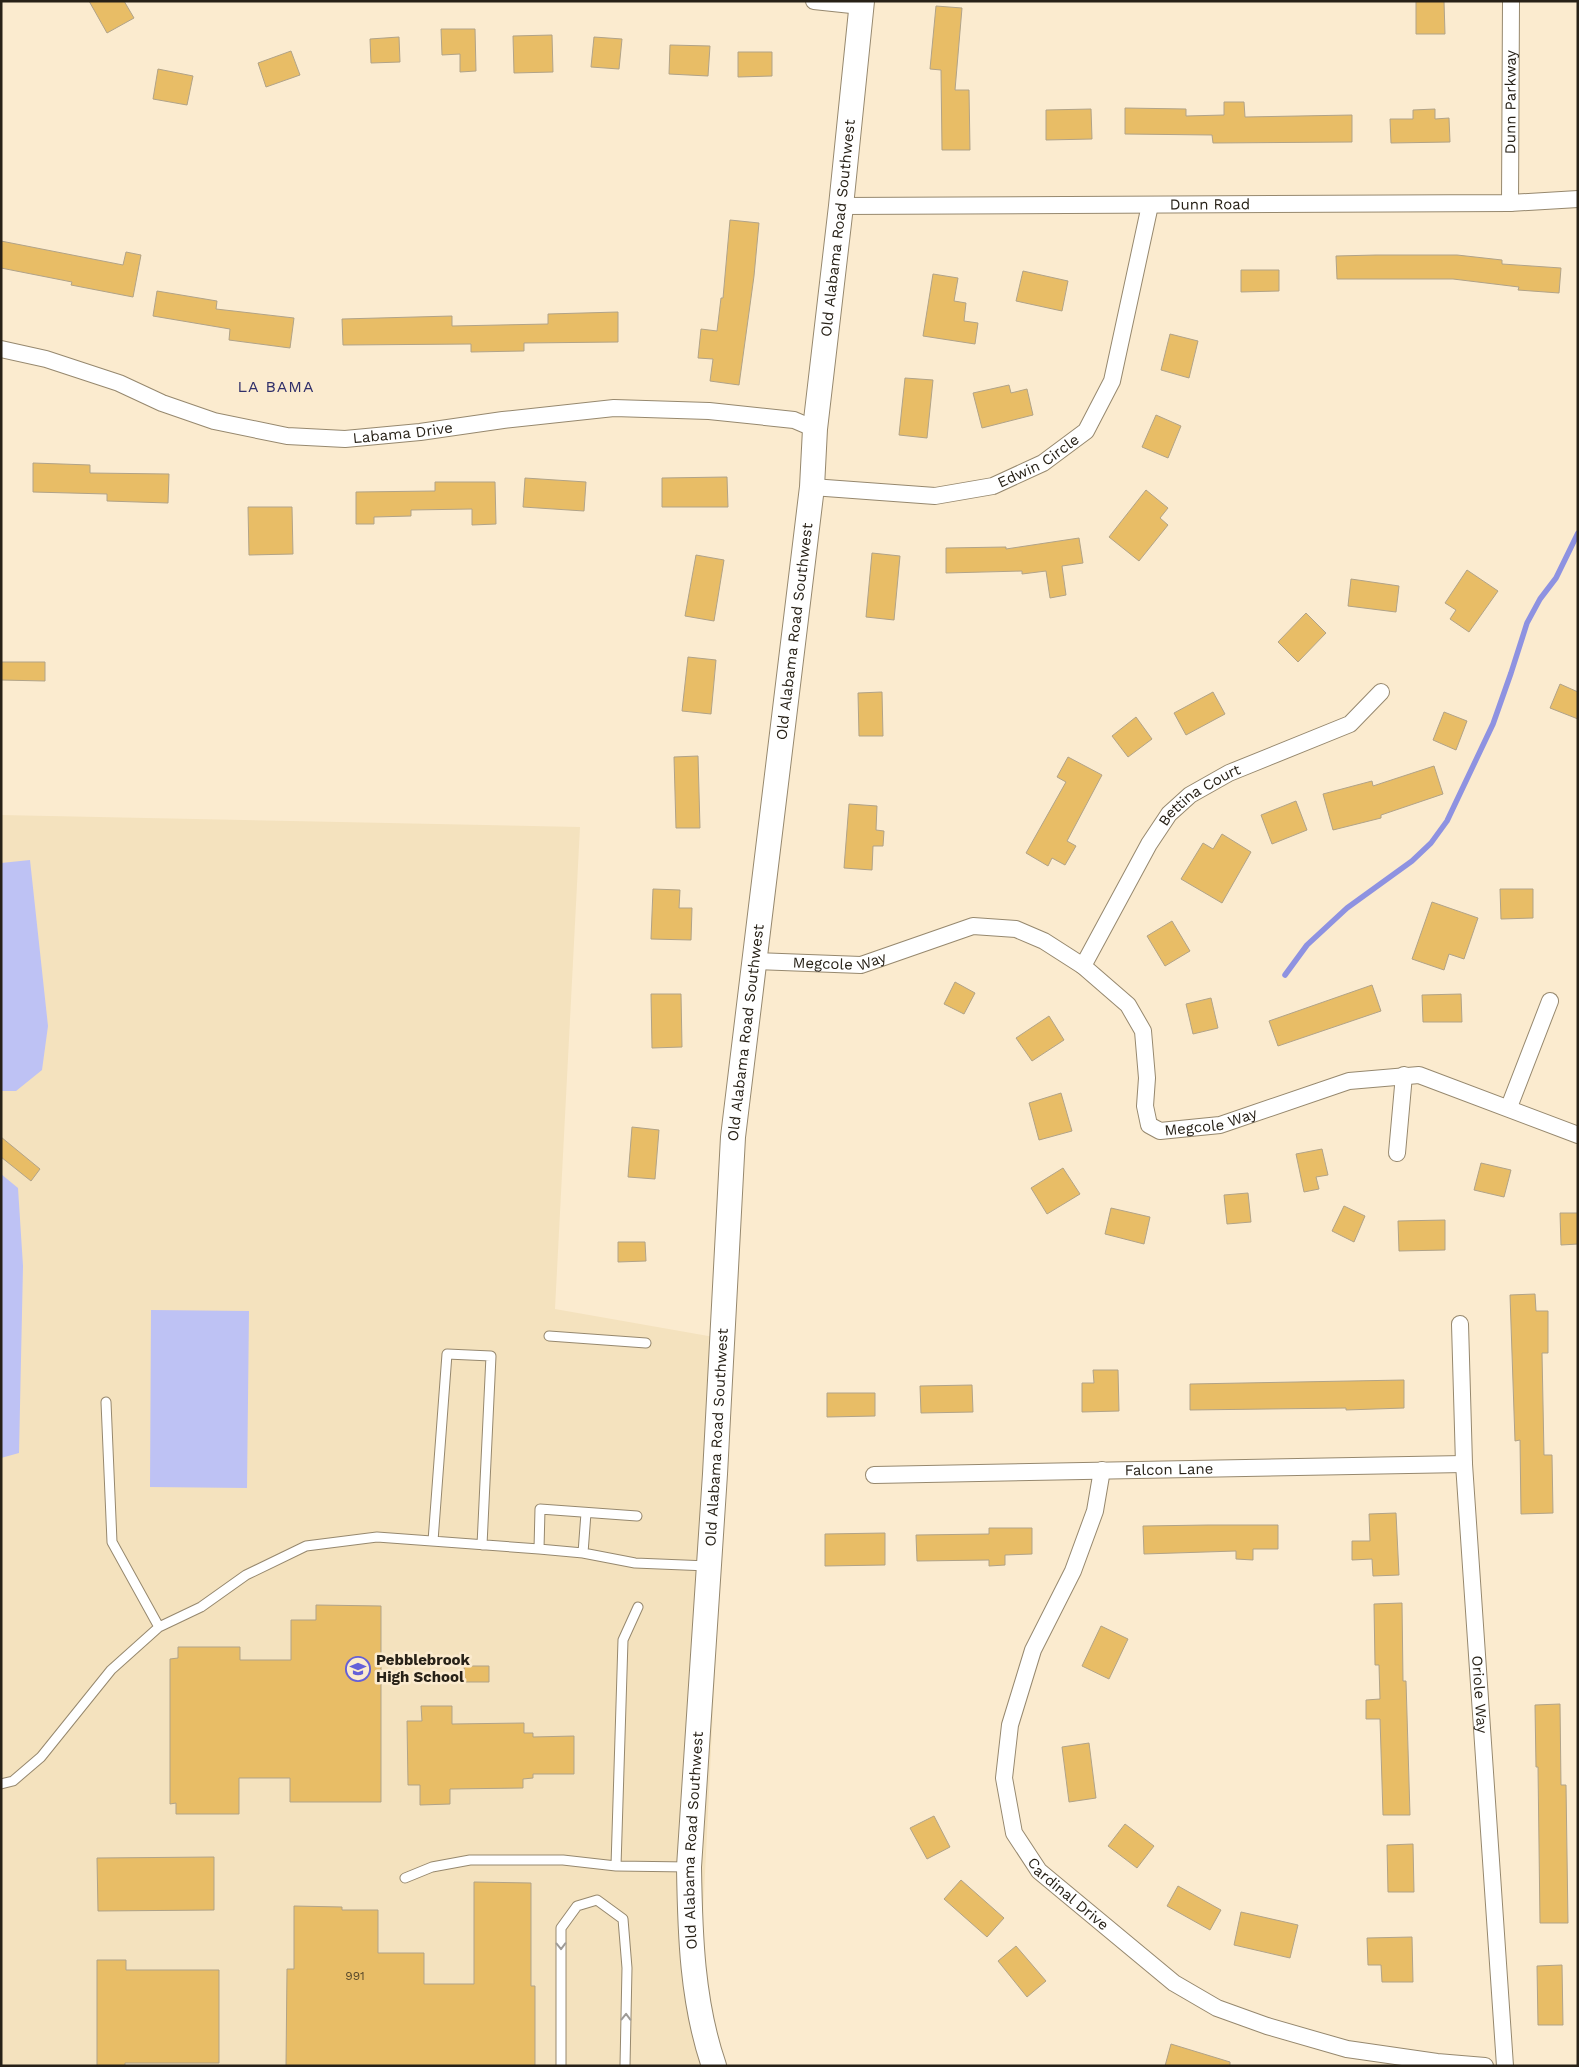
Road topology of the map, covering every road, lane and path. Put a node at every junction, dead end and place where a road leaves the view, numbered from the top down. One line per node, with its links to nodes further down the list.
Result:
1 (814, 1): 3 (street)
2 (1511, 1): 5 (street, Dunn Parkway)
3 (862, 4): 7 (street, Old Alabama Road Southwest)
4 (1578, 199): 5 (street, Dunn Road)
5 (1510, 203): 6 (street, Dunn Road)
6 (1150, 205): 7 (street, Dunn Road); 10 (street, Edwin Circle)
7 (841, 206): 9 (street, Old Alabama Road Southwest)
8 (1, 349): 9 (street, Labama Drive)
9 (815, 430): 10 (street, Old Alabama Road Southwest)
10 (812, 487): 12 (street, Old Alabama Road Southwest)
11 (1381, 692): 13 (street, Bettina Court)
12 (756, 961): 13 (street, Megcole Way); 32 (street, Old Alabama Road Southwest)
13 (1083, 966): 15 (street, Megcole Way)
14 (1550, 1001): 16 (street)
15 (1404, 1075): 16 (street, Megcole Way); 18 (street)
16 (1509, 1107): 17 (street, Megcole Way)
17 (1578, 1135)
18 (1397, 1153)
19 (1460, 1324): 23 (street, Oriole Way)
20 (549, 1336): 21 (lane)
21 (646, 1342)
22 (106, 1402): 34 (lane)
23 (1464, 1464): 24 (street, Falcon Lane); 43 (street, Oriole Way)
24 (1102, 1470): 25 (street, Falcon Lane); 42 (street, Cardinal Drive)
25 (874, 1475)
26 (586, 1513): 27 (lane); 30 (lane); 31 (lane)
27 (637, 1516)
28 (433, 1541): 29 (lane); 29 (lane); 34 (lane)
29 (482, 1545): 30 (lane)
30 (539, 1549): 31 (lane)
31 (583, 1553): 32 (lane)
32 (708, 1566): 37 (street, Old Alabama Road Southwest)
33 (638, 1607): 36 (lane)
34 (159, 1627): 35 (lane)
35 (1, 1784)
36 (616, 1866): 37 (lane); 38 (lane)
37 (689, 1868): 41 (street, Old Alabama Road Southwest)
38 (405, 1878)
39 (561, 2066): 40 (lane, one-way to 39)
40 (625, 2066)
41 (714, 2066)
42 (1485, 2066)
43 (1505, 2066)

